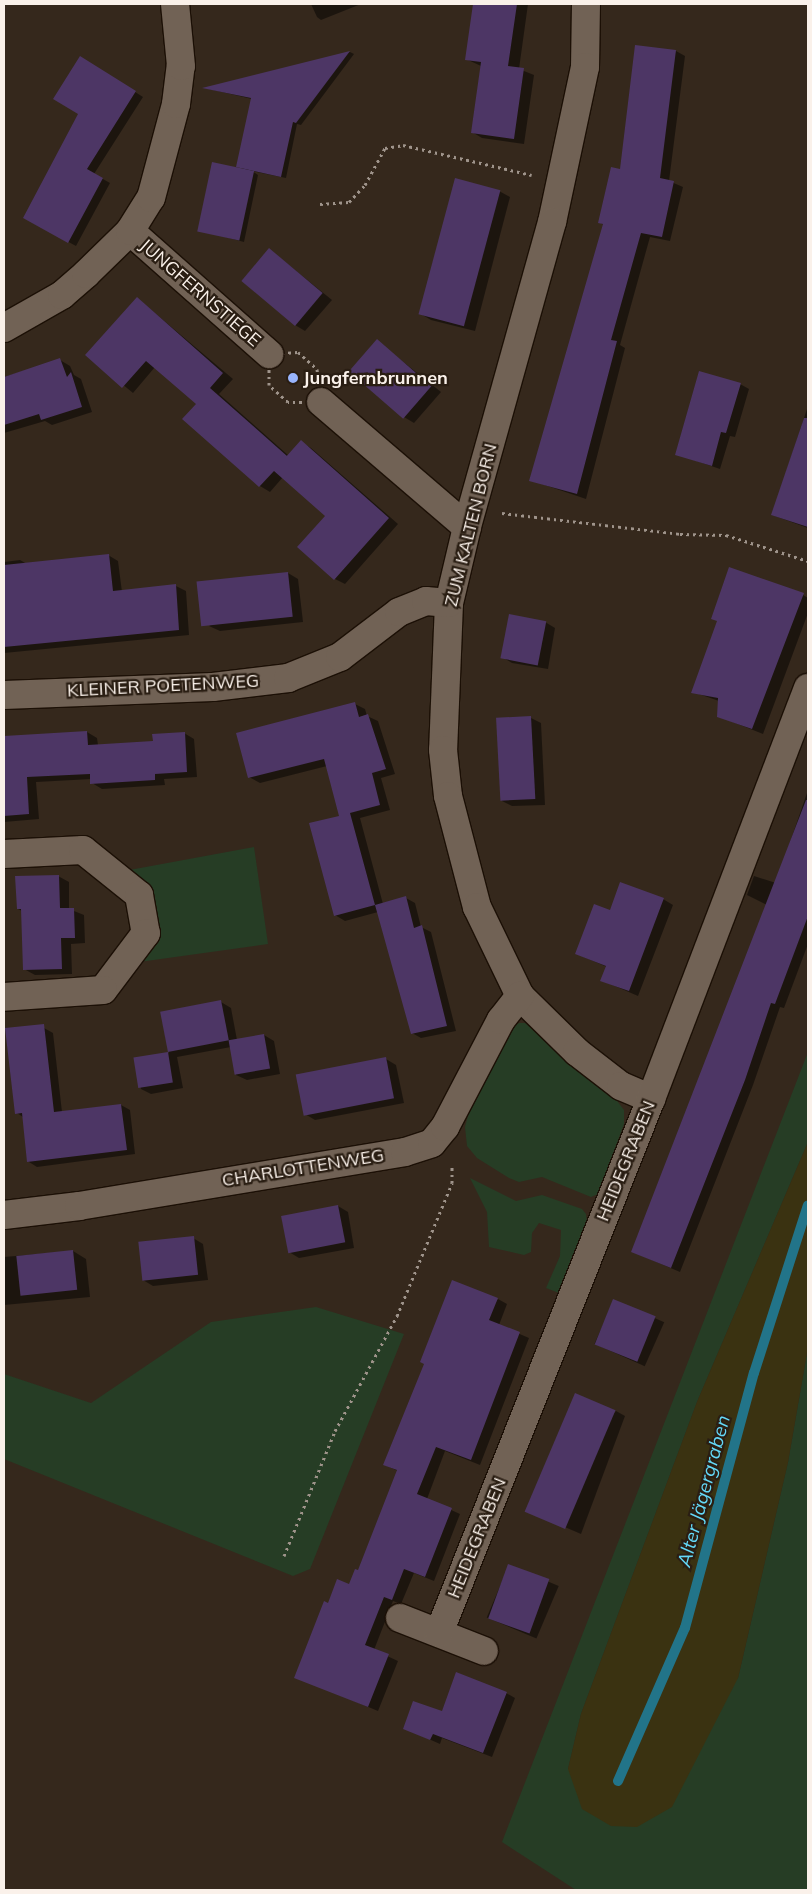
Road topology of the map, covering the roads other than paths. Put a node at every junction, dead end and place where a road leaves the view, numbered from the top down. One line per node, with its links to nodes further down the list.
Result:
1 (175, 4): 3 (street)
2 (586, 4): 7 (street, ZUM KALTEN BORN)
3 (130, 231): 4 (street); 5 (street, JUNGFERNSTIEGE)
4 (4, 328)
5 (269, 354)
6 (321, 402): 7 (street)
7 (469, 518): 8 (street, ZUM KALTEN BORN)
8 (450, 603): 10 (street, KLEINER POETENWEG); 12 (street, ZUM KALTEN BORN)
9 (808, 688): 14 (street, HEIDEGRABEN)
10 (4, 695)
11 (4, 854): 13 (street)
12 (520, 996): 14 (street, ZUM KALTEN BORN); 15 (street, CHARLOTTENWEG)
13 (4, 997)
14 (651, 1099): 17 (street, HEIDEGRABEN)
15 (4, 1214)
16 (400, 1618): 17 (street)
17 (439, 1633): 18 (street)
18 (484, 1651)

